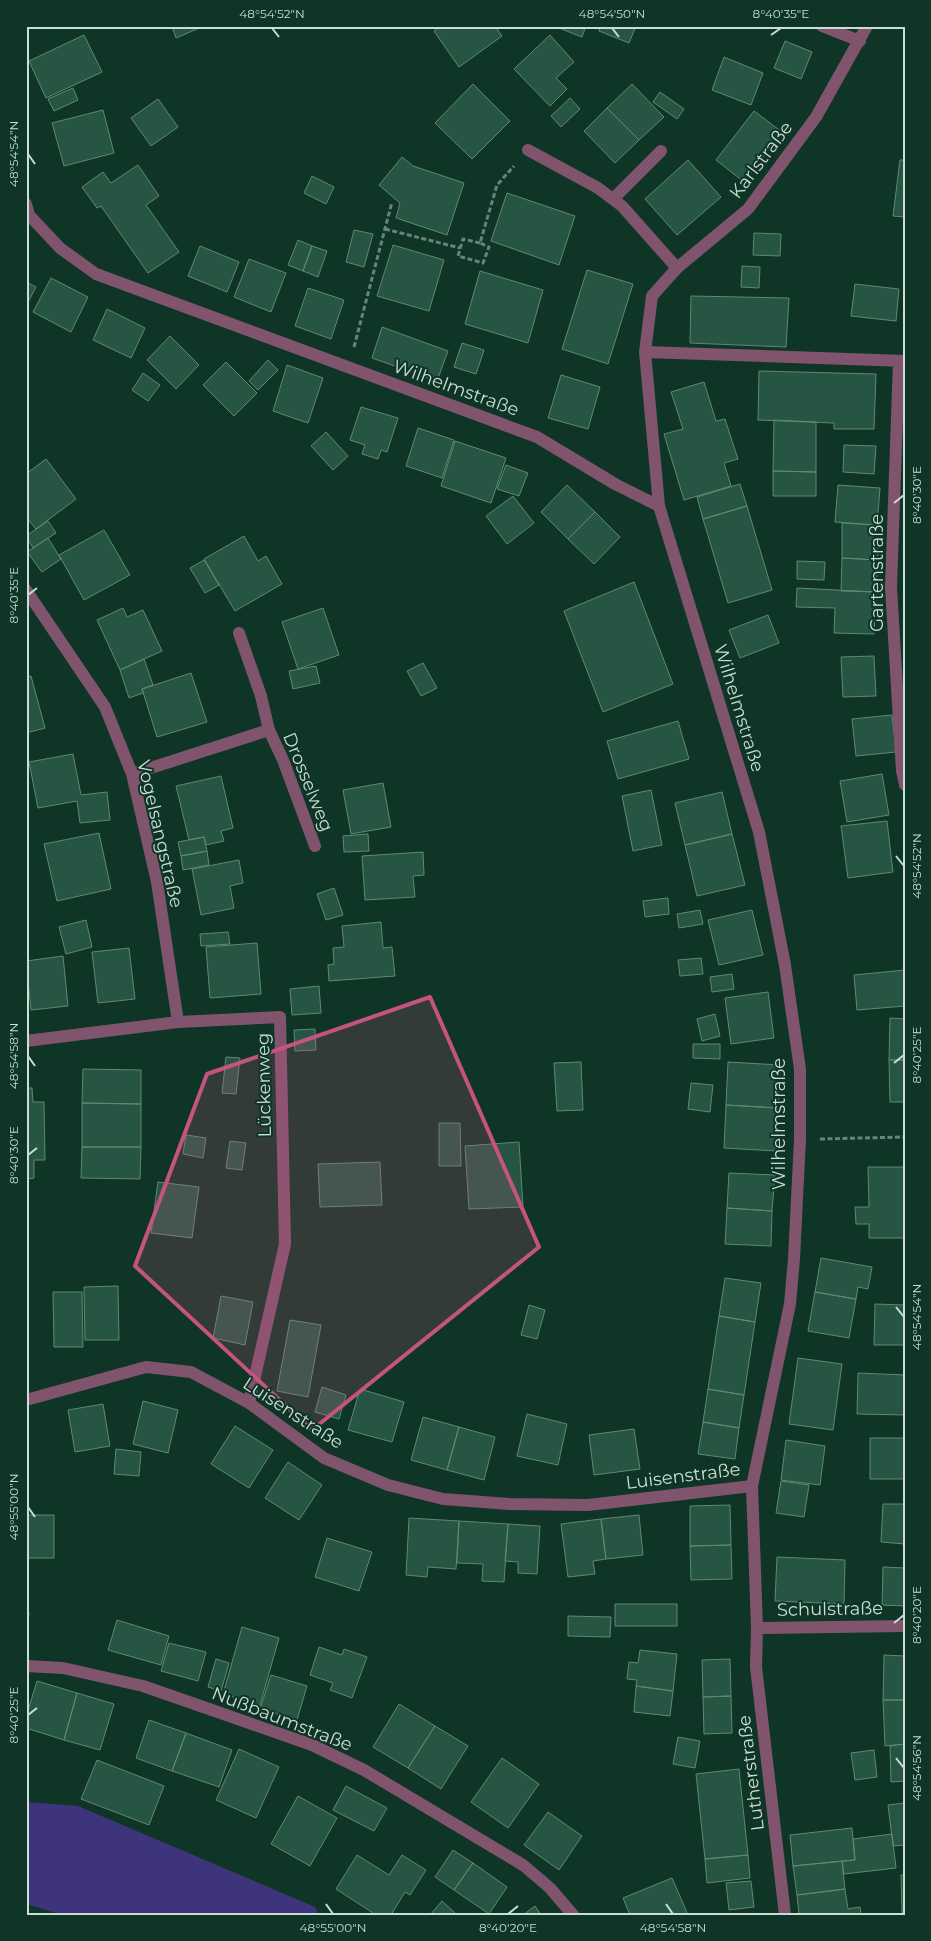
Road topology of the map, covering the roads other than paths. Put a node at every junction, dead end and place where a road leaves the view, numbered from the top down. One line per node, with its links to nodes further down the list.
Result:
1 (822, 26): 3 (street)
2 (867, 26): 3 (street, Karlstraße)
3 (860, 41): 8 (street, Karlstraße)
4 (528, 150): 6 (street)
5 (661, 151): 6 (street)
6 (613, 199): 8 (street)
7 (27, 212): 11 (street, Wilhelmstraße)
8 (677, 268): 9 (street, Karlstraße)
9 (645, 352): 10 (street); 11 (street, Karlstraße)
10 (902, 361): 16 (street, Gartenstraße)
11 (659, 506): 22 (street, Wilhelmstraße)
12 (26, 590): 15 (street, Vogelsangstraße)
13 (239, 633): 14 (street, Drosselweg)
14 (269, 730): 15 (street, Drosselweg); 17 (street, Drosselweg)
15 (132, 774): 18 (street, Vogelsangstraße)
16 (905, 785)
17 (315, 846)
18 (178, 1022): 19 (street, Lückenweg); 21 (street, Lückenweg)
19 (26, 1041)
20 (26, 1400): 21 (street, Luisenstraße)
21 (249, 1403): 22 (street, Luisenstraße)
22 (752, 1486): 24 (street, Wilhelmstraße)
23 (905, 1626): 24 (street, Schulstraße)
24 (756, 1628): 27 (street, Lutherstraße)
25 (26, 1666): 26 (street, Nußbaumstraße)
26 (573, 1915)
27 (785, 1915)

